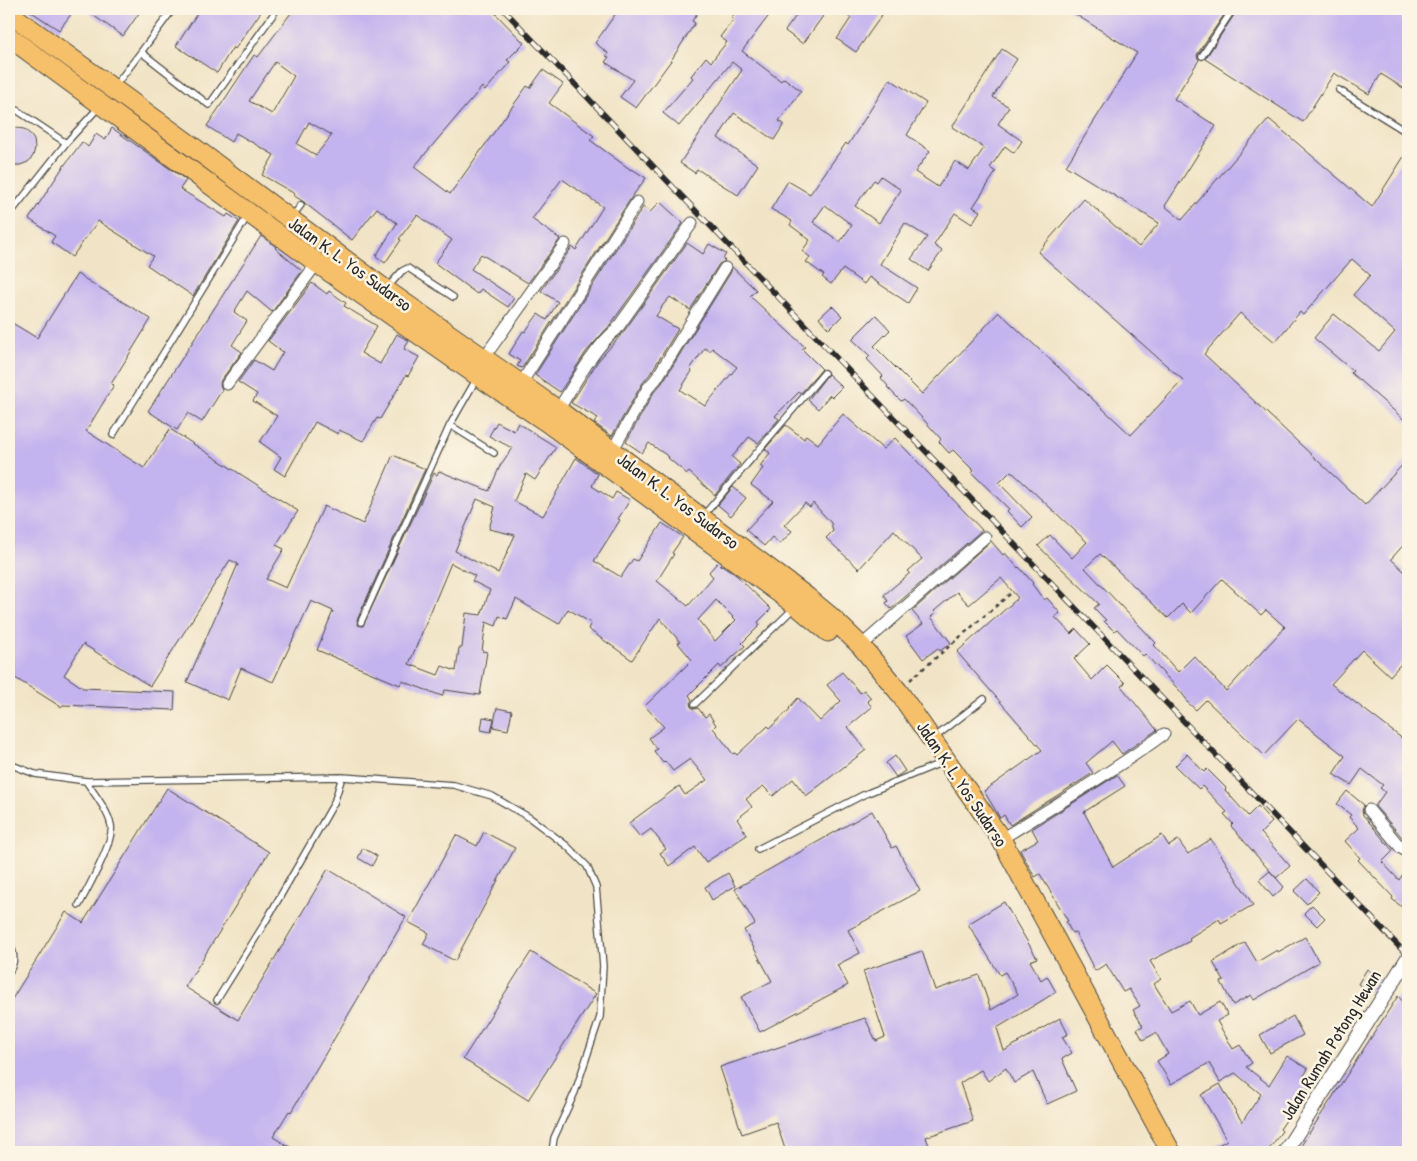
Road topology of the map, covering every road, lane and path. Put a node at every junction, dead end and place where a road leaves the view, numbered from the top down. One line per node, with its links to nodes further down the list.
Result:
1 (174, 9): 6 (lane)
2 (277, 9): 6 (lane)
3 (1233, 9): 7 (lane)
4 (9, 13): 8 (highway, Jalan K. L. Yos Sudarso)
5 (9, 37): 11 (highway, Jalan K. L. Yos Sudarso)
6 (142, 52): 8 (lane)
7 (1202, 56)
8 (113, 89): 11 (lane); 21 (highway, Jalan K. L. Yos Sudarso)
9 (1339, 90): 12 (lane)
10 (9, 105): 13 (lane)
11 (101, 105): 13 (lane); 15 (highway, Jalan K. L. Yos Sudarso)
12 (1408, 133)
13 (66, 143): 16 (lane)
14 (637, 202): 26 (street)
15 (250, 213): 19 (highway, Jalan K. L. Yos Sudarso); 29 (lane)
16 (9, 215)
17 (692, 223): 27 (street)
18 (564, 244): 23 (street)
19 (317, 263): 23 (highway, Jalan K. L. Yos Sudarso); 25 (street)
20 (725, 268): 30 (street)
21 (386, 290): 22 (lane); 23 (highway, Jalan K. L. Yos Sudarso)
22 (453, 297)
23 (480, 368): 26 (highway, Jalan K. L. Yos Sudarso); 28 (lane); 35 (highway, Jalan K. L. Yos Sudarso)
24 (824, 373): 32 (lane)
25 (227, 384)
26 (520, 385): 27 (highway, Jalan K. L. Yos Sudarso)
27 (558, 410): 30 (highway, Jalan K. L. Yos Sudarso)
28 (450, 425): 31 (lane); 36 (lane)
29 (113, 435)
30 (612, 451): 32 (highway, Jalan K. L. Yos Sudarso)
31 (494, 453)
32 (701, 518): 35 (highway, Jalan K. L. Yos Sudarso)
33 (985, 537): 37 (street)
34 (1010, 594): 38 (path)
35 (802, 601): 37 (highway, Jalan K. L. Yos Sudarso); 40 (lane); 44 (highway, Jalan K. L. Yos Sudarso)
36 (361, 622)
37 (861, 646): 38 (highway, Jalan K. L. Yos Sudarso)
38 (898, 691): 42 (highway, Jalan K. L. Yos Sudarso)
39 (984, 699): 42 (lane)
40 (695, 704)
41 (1164, 734): 48 (street)
42 (932, 740): 48 (highway, Jalan K. L. Yos Sudarso)
43 (9, 764): 46 (lane)
44 (936, 765): 49 (lane); 57 (highway, Jalan K. L. Yos Sudarso)
45 (342, 777): 46 (lane); 55 (lane); 56 (lane)
46 (86, 781): 51 (lane)
47 (1369, 810): 50 (street)
48 (1001, 839): 58 (highway, Jalan K. L. Yos Sudarso)
49 (758, 849)
50 (1408, 852)
51 (79, 905)
52 (9, 943): 54 (lane)
53 (1408, 958): 59 (street, Jalan Rumah Potong Hewan)
54 (9, 972)
55 (217, 1000)
56 (552, 1152)
57 (1159, 1152)
58 (1171, 1152)
59 (1285, 1152)

